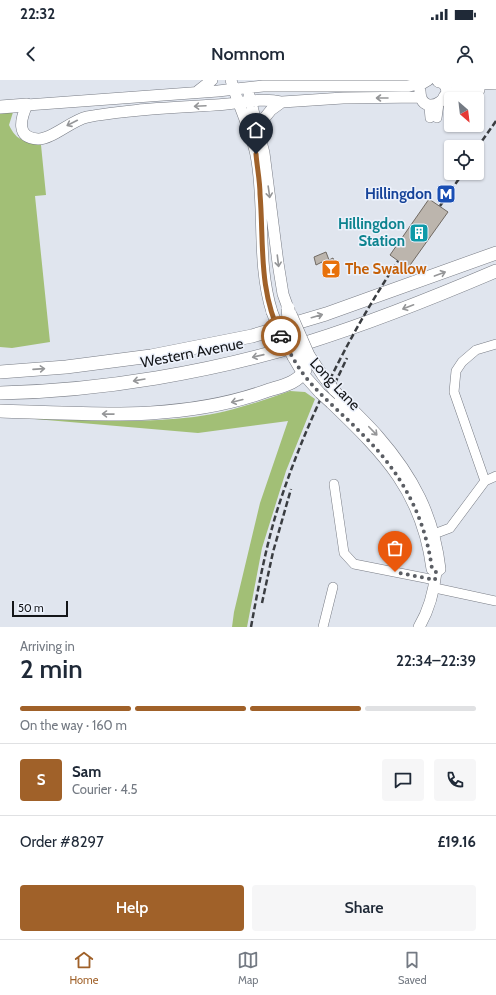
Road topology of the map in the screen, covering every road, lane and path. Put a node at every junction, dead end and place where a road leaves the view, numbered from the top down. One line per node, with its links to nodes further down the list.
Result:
1 (212, 80): 8 (main road)
2 (432, 81): 4 (main road); 7 (highway); 10 (main road); 11 (main road)
3 (303, 83): 4 (main road); 5 (main road)
4 (319, 83)
5 (245, 84): 6 (main road); 9 (main road)
6 (232, 85): 8 (main road); 12 (main road, Long Lane)
7 (492, 87): 10 (highway)
8 (198, 91): 14 (main road)
9 (250, 100): 12 (main road); 13 (main road); 16 (main road)
10 (442, 100): 11 (main road); 11 (street)
11 (424, 101): 13 (main road, one-way to 13)
12 (238, 102): 14 (main road, one-way to 14); 21 (main road, Long Lane, bridge)
13 (282, 102): 16 (main road)
14 (27, 105): 15 (highway)
15 (0, 107)
16 (258, 126): 19 (main road, one-way to 19)
17 (496, 253): 22 (highway, Western Avenue, one-way to 17)
18 (496, 271): 24 (highway, Western Avenue, one-way to 24)
19 (288, 308): 21 (highway, bridge)
20 (496, 344): 27 (street)
21 (301, 356): 23 (highway); 29 (main road, Long Lane, one-way to 29, bridge)
22 (0, 372)
23 (303, 374): 25 (highway, one-way to 25); 30 (main road, Long Lane, bridge)
24 (0, 393)
25 (0, 411)
26 (496, 476): 27 (street)
27 (485, 481): 29 (street)
28 (334, 484): 30 (street)
29 (434, 534): 30 (main road, Long Lane)
30 (435, 580): 32 (street); 34 (main road, Long Lane)
31 (332, 587): 33 (street)
32 (496, 601)
33 (323, 627)
34 (419, 627)

